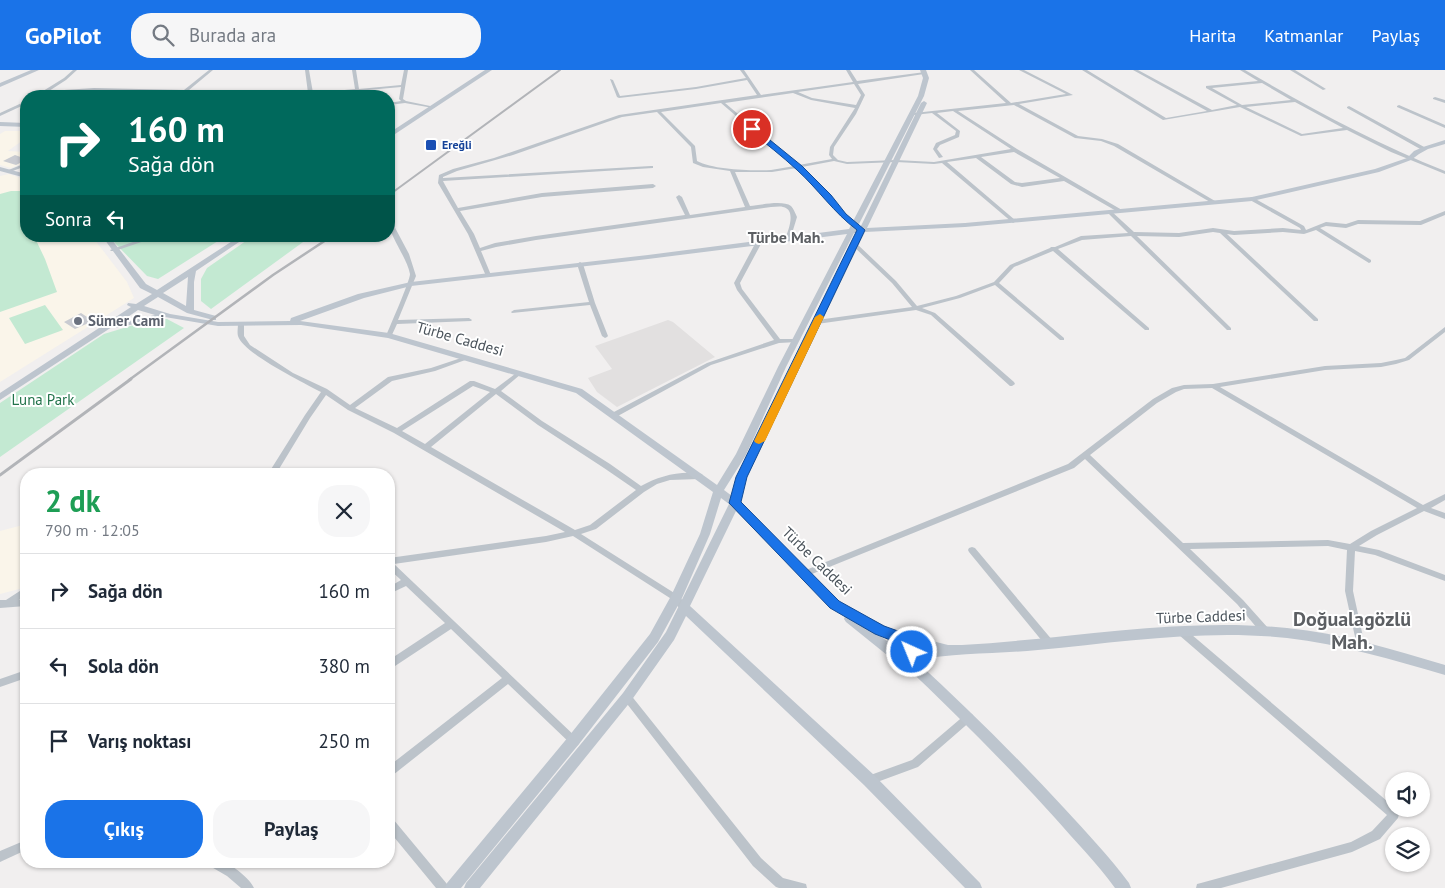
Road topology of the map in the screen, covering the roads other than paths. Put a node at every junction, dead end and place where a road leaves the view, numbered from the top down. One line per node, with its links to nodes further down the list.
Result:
1 (30, 70): 22 (street)
2 (36, 70): 22 (street)
3 (75, 70): 26 (street)
4 (211, 70): 29 (street)
5 (307, 70): 30 (street)
6 (354, 70): 24 (street)
7 (406, 70): 23 (street)
8 (489, 70): 44 (street)
9 (742, 70): 18 (street)
10 (848, 70): 21 (street)
11 (972, 70): 40 (street)
12 (1021, 70): 40 (street)
13 (1084, 70): 49 (street)
14 (1135, 70): 49 (street)
15 (1242, 70): 20 (street)
16 (1292, 70): 25 (street)
17 (926, 71): 21 (street); 51 (street)
18 (748, 79): 19 (street); 33 (street)
19 (610, 80)
20 (1262, 82): 35 (street); 42 (street)
21 (856, 83): 32 (street); 45 (street)
22 (0, 84)
23 (402, 86): 24 (street); 36 (street)
24 (357, 89): 31 (street)
25 (1324, 89)
26 (49, 90)
27 (78, 90): 28 (street)
28 (140, 90)
29 (186, 90)
30 (310, 90)
31 (349, 90)
32 (791, 92): 33 (street); 45 (street)
33 (759, 96): 37 (street)
34 (1434, 98): 38 (street)
35 (1294, 101): 42 (street); 57 (street)
36 (405, 102): 39 (street); 44 (street)
37 (722, 102): 48 (street); 69 (street)
38 (1445, 102)
39 (395, 103)
40 (1013, 104): 47 (street); 81 (street)
41 (19, 106): 52 (street)
42 (1241, 106): 49 (street); 57 (street)
43 (1398, 106): 55 (street)
44 (433, 107): 59 (street)
45 (857, 107): 65 (street)
46 (1349, 107): 61 (street)
47 (954, 110): 50 (street); 62 (street)
48 (658, 111): 72 (street); 77 (street)
49 (1211, 111)
50 (933, 112): 51 (street); 66 (street)
51 (916, 114): 67 (street)
52 (0, 115)
53 (0, 124): 54 (street)
54 (20, 125)
55 (1445, 127)
56 (0, 129): 58 (street)
57 (1346, 129): 64 (street)
58 (20, 130)
59 (395, 131)
60 (1445, 142): 61 (street)
61 (1424, 149): 64 (street)
62 (1015, 150): 63 (street); 76 (street)
63 (978, 157): 66 (street); 76 (street)
64 (1408, 159): 74 (street); 80 (street)
65 (834, 160): 67 (street); 69 (street)
66 (942, 160): 67 (street); 88 (street)
67 (892, 161): 90 (street)
68 (20, 166): 73 (street)
69 (798, 166): 72 (street); 90 (street)
70 (651, 167): 77 (street)
71 (0, 169): 73 (street)
72 (732, 170): 82 (street)
73 (8, 171): 75 (street)
74 (1445, 173)
75 (20, 174)
76 (1065, 179): 84 (street)
77 (441, 180): 83 (street)
78 (653, 186): 83 (street)
79 (679, 197): 87 (street)
80 (1252, 199): 81 (street); 92 (street)
81 (1212, 201): 84 (street)
82 (748, 208): 87 (street); 95 (street)
83 (457, 210): 104 (street)
84 (1120, 211): 85 (street)
85 (1110, 212): 88 (street); 94 (street)
86 (1445, 213): 89 (street)
87 (688, 216): 104 (street)
88 (1013, 221): 90 (street)
89 (1317, 228): 92 (street); 105 (street)
90 (855, 229): 95 (street); 101 (street); 132 (street)
91 (1221, 231): 92 (street); 94 (street); 119 (street)
92 (1304, 232)
93 (395, 233): 110 (street)
94 (1132, 234): 102 (street); 124 (street)
95 (788, 239): 100 (street)
96 (109, 242): 103 (street, Türbe Caddesi)
97 (138, 242): 103 (street)
98 (226, 242): 111 (street)
99 (236, 242): 107 (street)
100 (759, 242): 106 (street); 131 (street)
101 (854, 244): 114 (street); 122 (street)
102 (1053, 248): 109 (street); 126 (street)
103 (114, 250): 111 (street, Türbe Caddesi)
104 (479, 250): 108 (street)
105 (1369, 261)
106 (580, 264): 108 (street); 112 (street)
107 (193, 272): 111 (street); 115 (street)
108 (488, 275): 110 (street)
109 (996, 283): 114 (street); 130 (street)
110 (411, 284): 120 (street); 121 (street)
111 (155, 293): 113 (street); 115 (street, Türbe Caddesi)
112 (592, 303): 116 (street); 129 (street)
113 (135, 306): 117 (street, Türbe Caddesi); 127 (street); 137 (street)
114 (916, 308): 122 (street); 135 (street)
115 (190, 311): 123 (street, Türbe Caddesi)
116 (514, 312)
117 (169, 316): 123 (street, Türbe Caddesi); 127 (street, Türbe Caddesi)
118 (469, 320): 121 (street)
119 (1316, 320)
120 (289, 322): 123 (street, Türbe Caddesi); 128 (street, Türbe Caddesi)
121 (396, 322): 128 (street)
122 (817, 322): 151 (street)
123 (241, 324): 138 (street)
124 (1229, 329)
125 (1445, 329): 136 (street)
126 (1147, 330)
127 (98, 333): 140 (street)
128 (389, 336): 133 (street, Türbe Caddesi)
129 (605, 336)
130 (1062, 339)
131 (778, 341): 132 (street); 142 (street)
132 (795, 341): 149 (street)
133 (466, 358): 134 (street, Türbe Caddesi); 141 (street)
134 (520, 373): 139 (street); 142 (street, Türbe Caddesi)
135 (1012, 384)
136 (1213, 386): 145 (street); 152 (street)
137 (0, 389)
138 (325, 391): 141 (street); 146 (street)
139 (495, 392): 143 (street); 144 (street); 148 (street)
140 (0, 397)
141 (350, 408): 143 (street)
142 (614, 415): 147 (street, Türbe Caddesi)
143 (397, 431): 144 (street)
144 (426, 447): 154 (street)
145 (1086, 455): 155 (street); 160 (street)
146 (276, 468)
147 (699, 476): 148 (street); 149 (street, Türbe Caddesi)
148 (641, 490): 154 (street)
149 (719, 490): 151 (street, Türbe Caddesi); 165 (street)
150 (1445, 497): 152 (street)
151 (735, 503): 160 (street, Türbe Caddesi); 165 (street)
152 (1423, 508): 153 (street); 156 (street)
153 (1445, 516)
154 (574, 533): 158 (street); 165 (street)
155 (1181, 546): 156 (street); 170 (street)
156 (1351, 547): 161 (street); 174 (street)
157 (972, 550): 173 (street)
158 (395, 561)
159 (395, 568): 162 (street)
160 (804, 574): 168 (street, Türbe Caddesi)
161 (1445, 578)
162 (408, 582): 163 (street); 169 (street)
163 (395, 588)
164 (20, 594): 166 (street)
165 (680, 602): 182 (street); 184 (street); 187 (street)
166 (4, 604): 167 (street)
167 (20, 604)
168 (835, 605): 172 (street, Türbe Caddesi); 176 (street)
169 (452, 623): 177 (street); 180 (street)
170 (1265, 631): 171 (street, Türbe Caddesi); 174 (street, Türbe Caddesi)
171 (1182, 632): 173 (street, Türbe Caddesi); 199 (street)
172 (904, 639): 175 (street, Türbe Caddesi); 176 (street); 176 (street)
173 (1050, 644): 175 (street, Türbe Caddesi)
174 (1361, 646): 178 (street, Türbe Caddesi)
175 (948, 650): 176 (street)
176 (902, 656): 183 (street)
177 (395, 661)
178 (1445, 670)
179 (20, 676): 181 (street)
180 (508, 678): 184 (street); 186 (street)
181 (0, 683)
182 (627, 697): 185 (street); 196 (street)
183 (969, 717): 187 (street); 198 (street)
184 (574, 740): 185 (street); 194 (street)
185 (582, 752): 195 (street)
186 (395, 767)
187 (869, 780): 197 (street)
188 (395, 830): 193 (street)
189 (20, 848): 190 (street)
190 (0, 857)
191 (224, 868): 192 (street)
192 (250, 888)
193 (443, 888)
194 (452, 888)
195 (471, 888)
196 (802, 888)
197 (975, 888)
198 (1124, 888)
199 (1201, 888)

